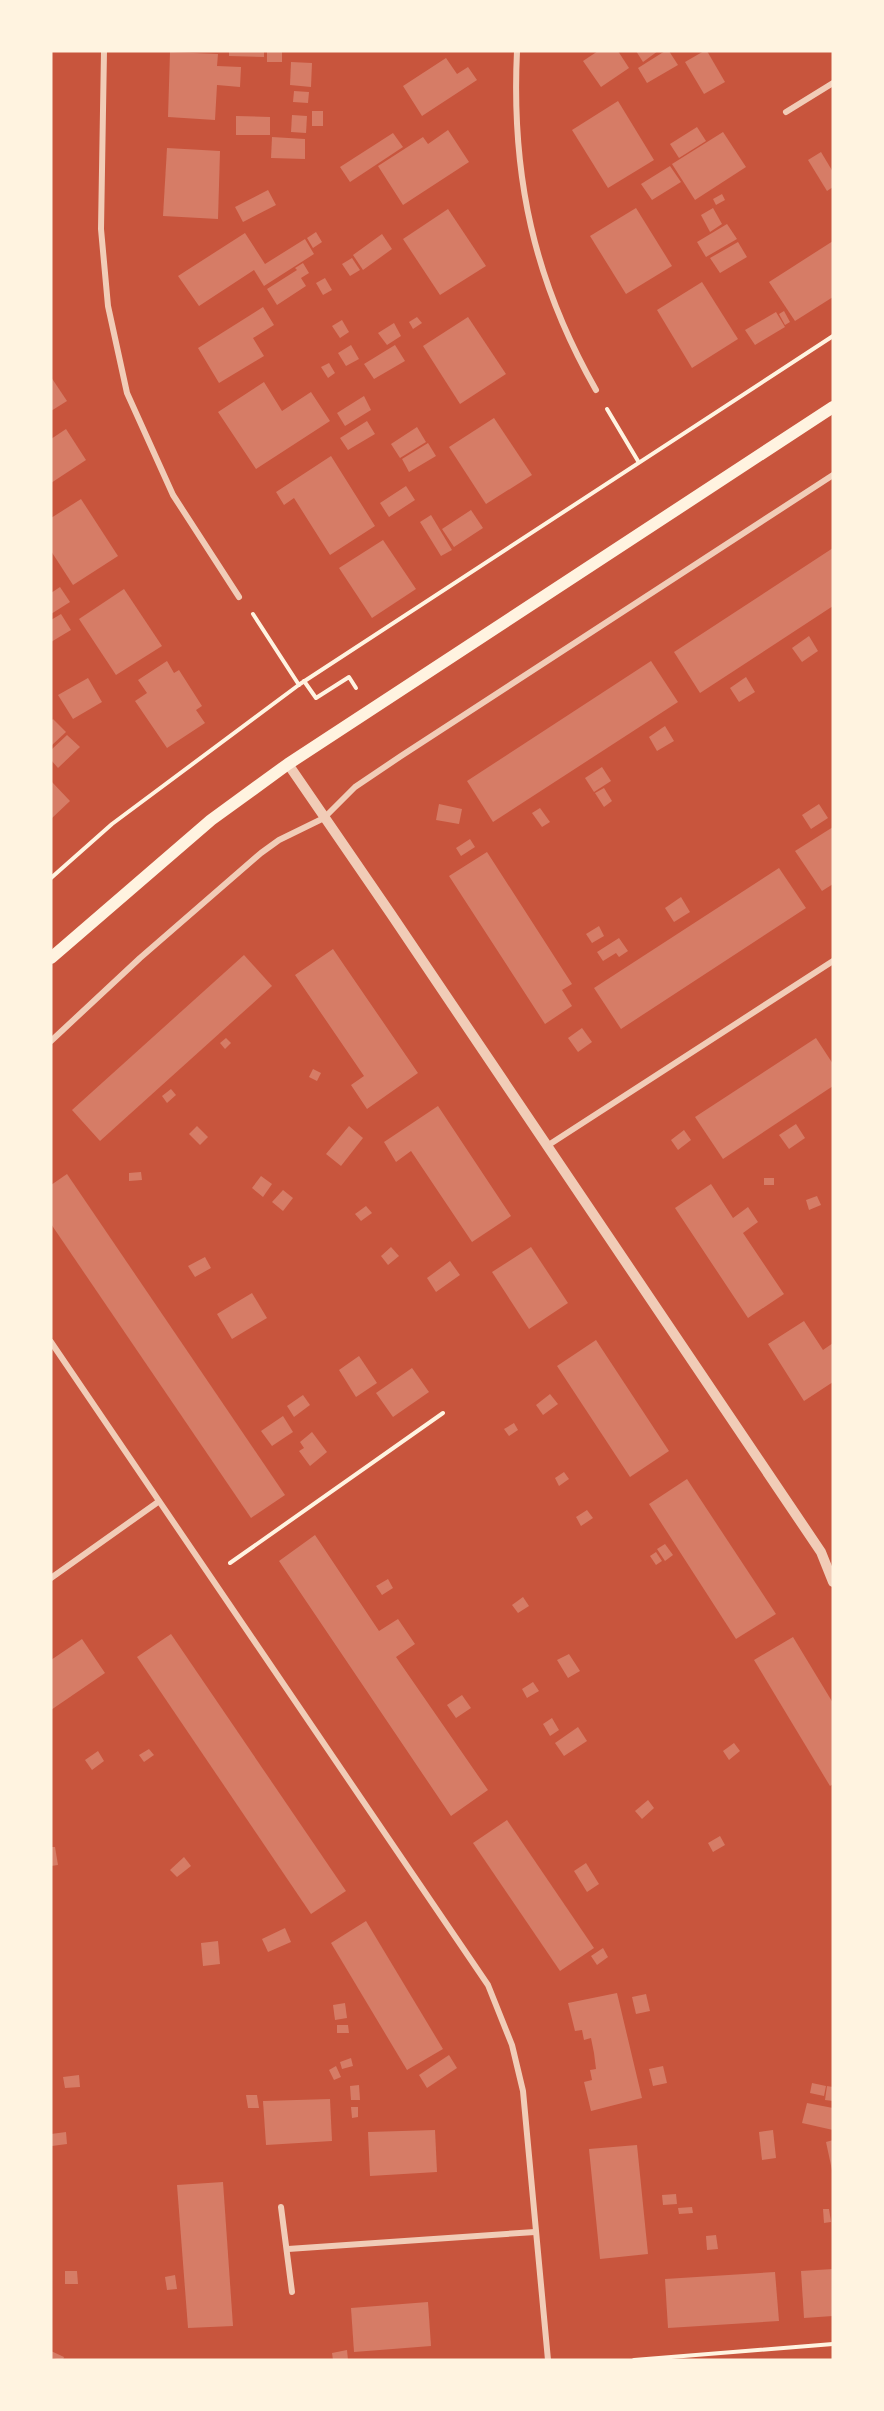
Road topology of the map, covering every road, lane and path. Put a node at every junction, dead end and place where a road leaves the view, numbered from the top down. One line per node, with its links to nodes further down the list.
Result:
1 (104, 51): 10 (street)
2 (517, 51): 6 (street)
3 (833, 83): 4 (street)
4 (786, 112)
5 (833, 336): 8 (path)
6 (596, 390): 8 (path)
7 (833, 407): 12 (main road)
8 (638, 461): 11 (path)
9 (833, 475): 13 (street)
10 (239, 597): 11 (path)
11 (299, 685): 14 (path)
12 (288, 764): 13 (street); 15 (main road)
13 (324, 818): 17 (street); 18 (street)
14 (51, 878)
15 (51, 957)
16 (833, 961): 18 (street)
17 (51, 1041)
18 (546, 1147): 24 (street)
19 (51, 1342): 21 (street)
20 (443, 1413): 22 (path)
21 (158, 1502): 22 (street); 23 (street)
22 (210, 1577): 26 (street)
23 (51, 1578)
24 (833, 1582)
25 (281, 2207): 27 (street)
26 (535, 2232): 27 (street); 30 (street)
27 (288, 2249): 28 (street)
28 (292, 2292)
29 (833, 2344): 31 (path)
30 (548, 2360)
31 (634, 2360)

